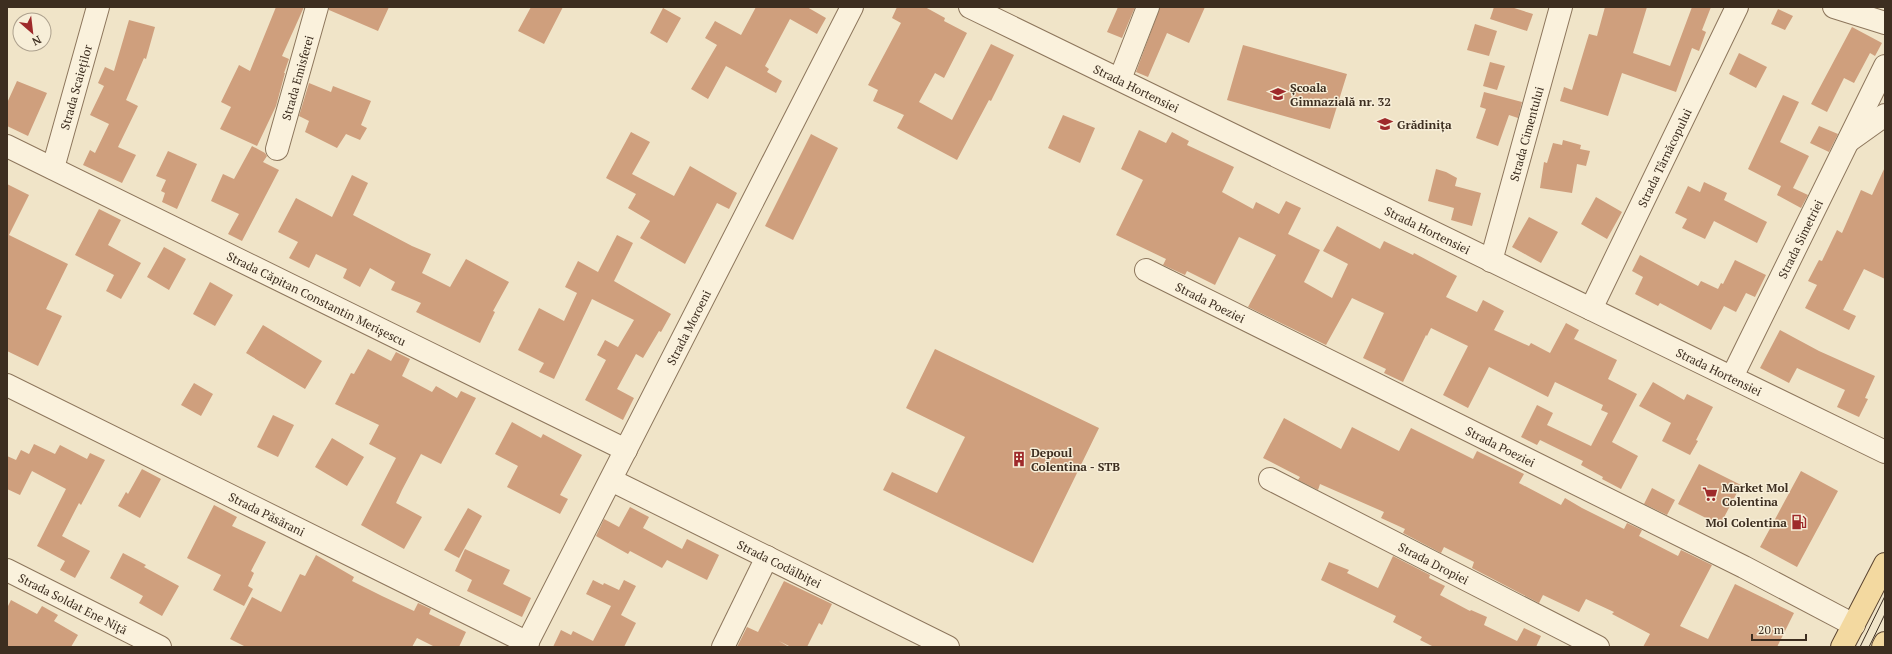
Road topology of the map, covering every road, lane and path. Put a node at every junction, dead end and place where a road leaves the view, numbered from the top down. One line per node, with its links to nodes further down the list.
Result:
1 (98, 7): 17 (street, Strada Scaieților)
2 (317, 7): 16 (street, Strada Emisferei)
3 (852, 7): 23 (street, Strada Moroeni)
4 (970, 7): 9 (street, Strada Hortensiei)
5 (1148, 7): 12 (street)
6 (1561, 7): 18 (street, Strada Cimentului)
7 (1736, 7): 20 (street, Strada Târnăcopului)
8 (1834, 7): 10 (street)
9 (992, 12): 12 (street, Strada Hortensiei)
10 (1885, 23)
11 (1885, 66): 14 (street)
12 (1120, 79): 18 (street, Strada Hortensiei)
13 (1885, 116): 14 (street, Strada Simetriei)
14 (1847, 142): 21 (street, Strada Simetriei)
15 (7, 146): 17 (street, Strada Căpitan Constantin Merișescu)
16 (277, 149)
17 (54, 168): 23 (street, Strada Căpitan Constantin Merișescu)
18 (1491, 261): 20 (street, Strada Hortensiei)
19 (1146, 270): 30 (street, Strada Poeziei)
20 (1591, 309): 21 (street, Strada Hortensiei)
21 (1732, 377): 24 (street, Strada Hortensiei)
22 (7, 385): 32 (street, Strada Păsărani)
23 (626, 450): 26 (street, Strada Moroeni)
24 (1885, 452)
25 (1270, 479): 36 (street, Strada Dropiei)
26 (611, 480): 27 (street, Strada Codălbiței); 32 (street, Strada Moroeni)
27 (767, 557): 34 (street); 35 (street, Strada Codălbiței)
28 (1885, 564): 30 (main road)
29 (7, 570): 33 (street, Strada Soldat Ene Niță)
30 (1854, 625): 37 (main road)
31 (1885, 643): 38 (main road)
32 (526, 645)
33 (160, 647)
34 (723, 647)
35 (948, 647)
36 (1598, 647)
37 (1842, 647)
38 (1883, 647)

